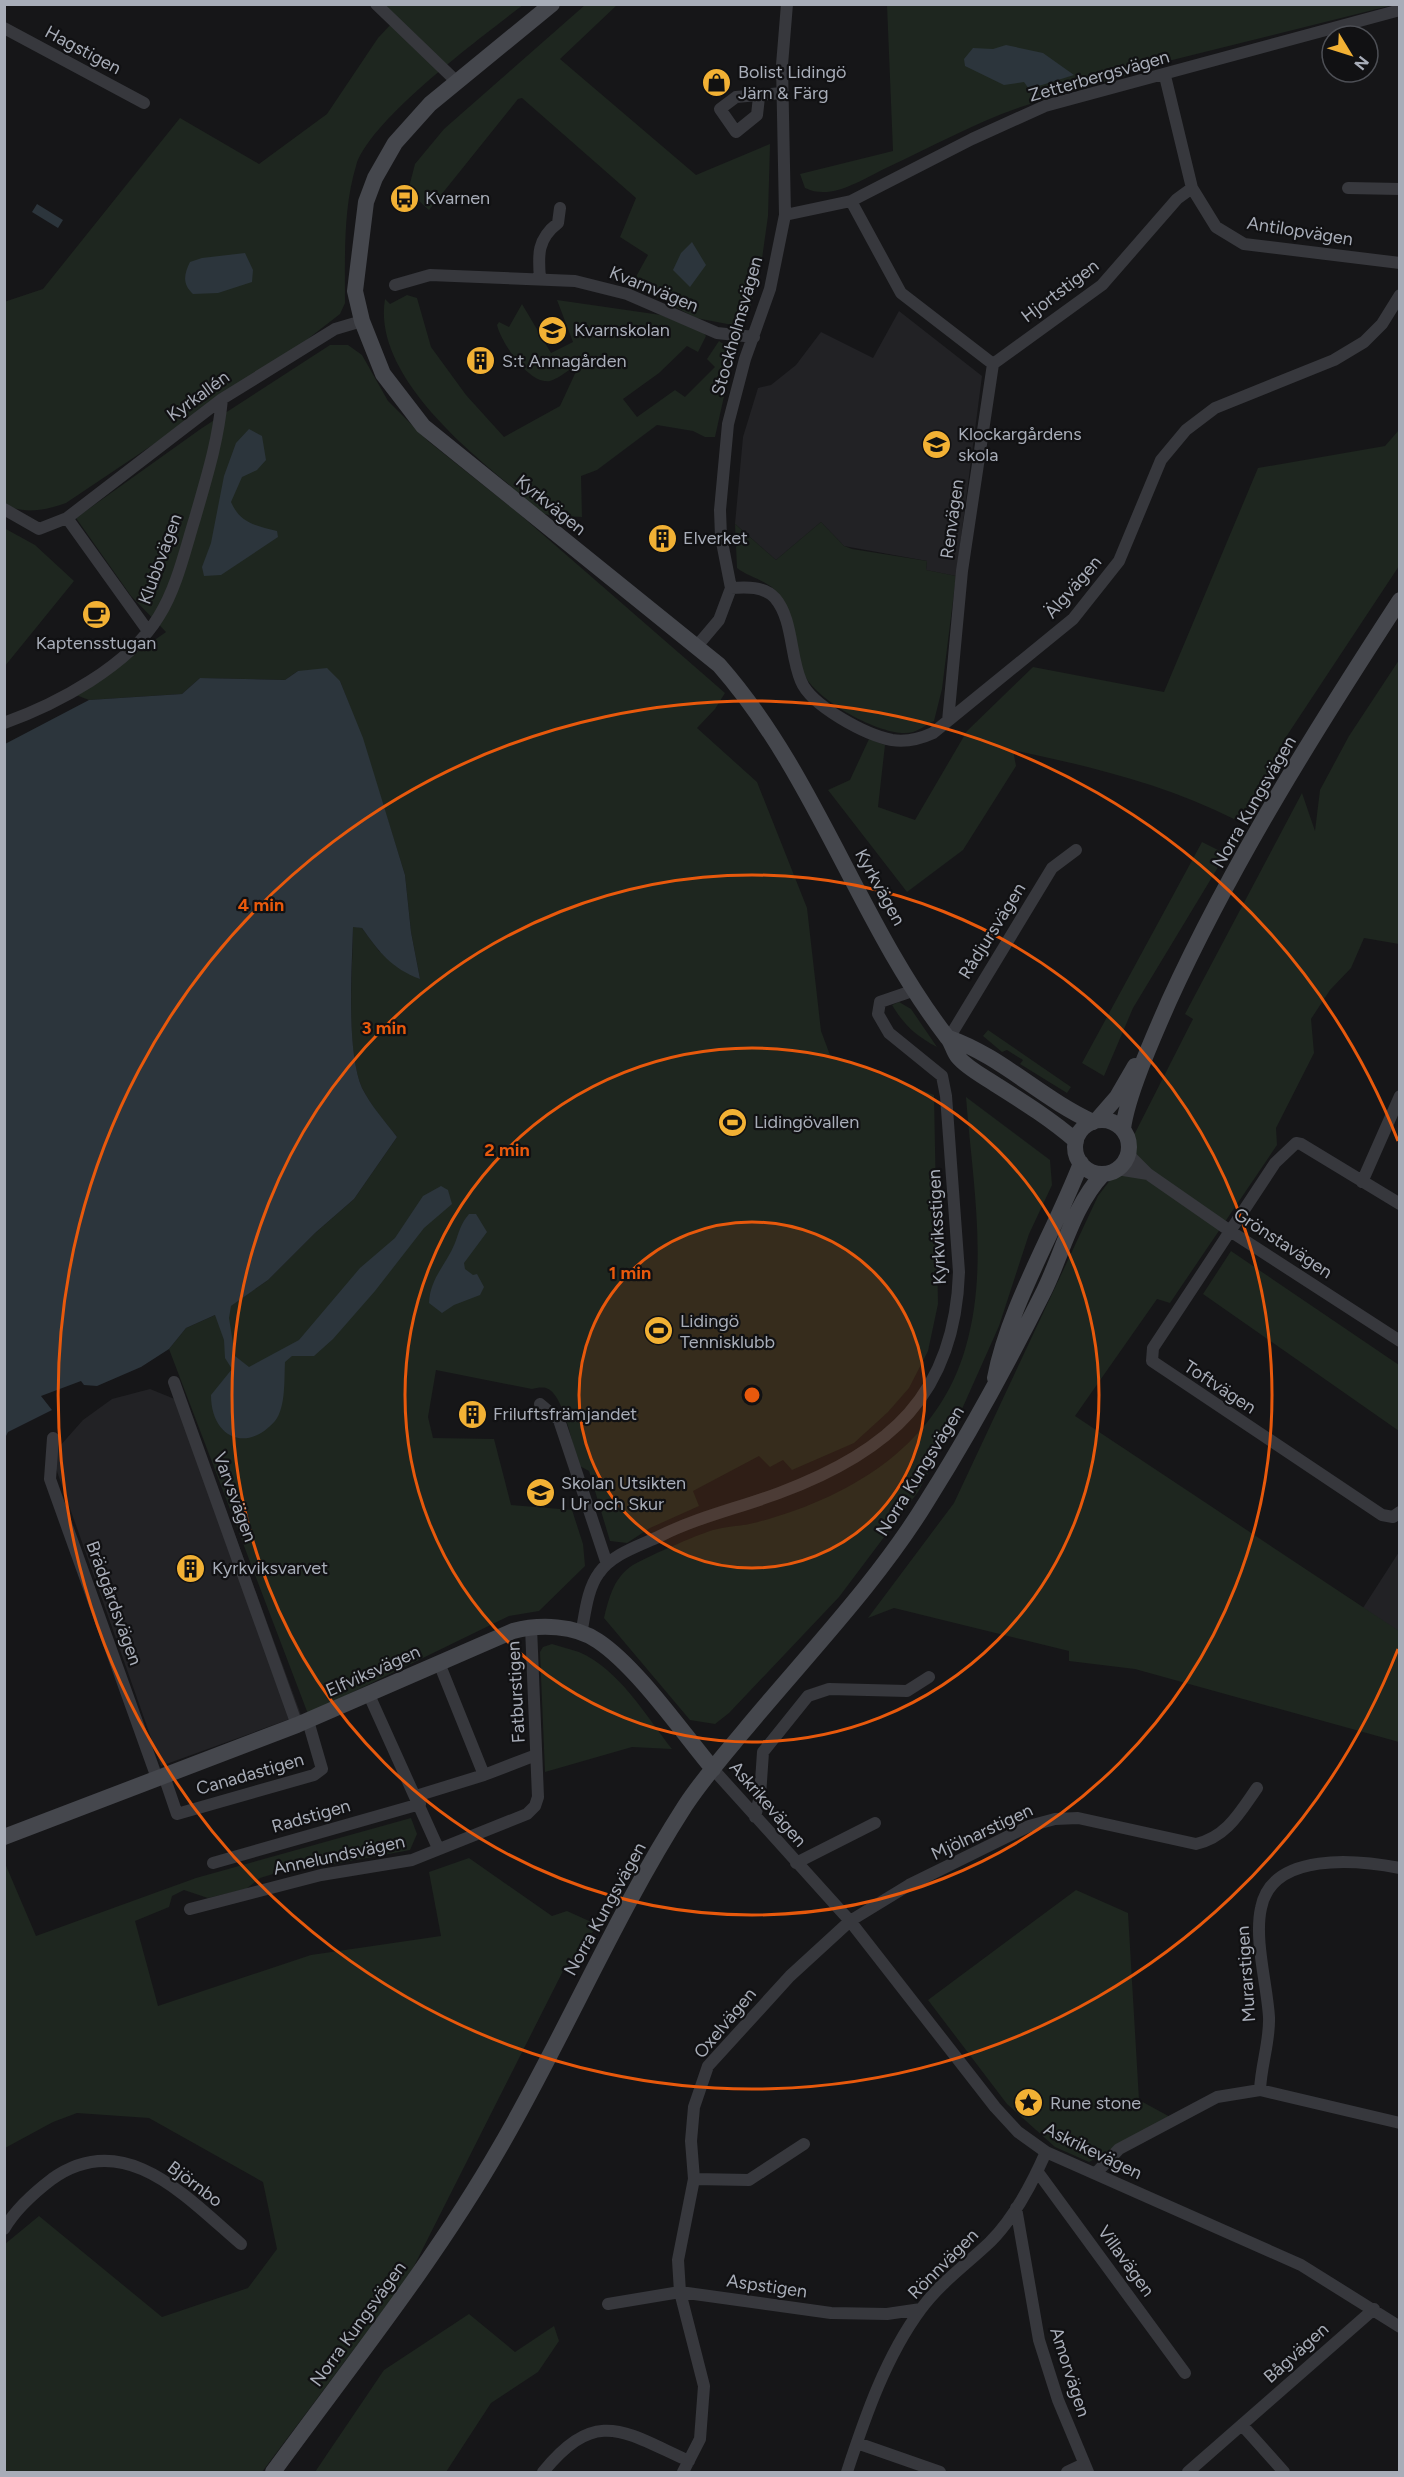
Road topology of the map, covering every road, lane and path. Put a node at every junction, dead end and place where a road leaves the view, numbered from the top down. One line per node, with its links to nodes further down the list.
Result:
1 (376, 4): 7 (street)
2 (552, 4): 7 (main road, Kyrkvägen)
3 (787, 4): 8 (street, Stockholmsvägen)
4 (1400, 10): 6 (street, Zetterbergsvägen)
5 (4, 28): 10 (street, Hagstigen)
6 (1165, 76): 11 (street, Antilopvägen); 14 (street, Zetterbergsvägen)
7 (456, 81): 21 (main road, Kyrkvägen)
8 (782, 93): 9 (street); 16 (street, Stockholmsvägen)
9 (759, 97)
10 (144, 103)
11 (1192, 188): 17 (street, Antilopvägen); 23 (street, Hjortstigen)
12 (1348, 188): 13 (street)
13 (1400, 189)
14 (851, 201): 16 (street, Zetterbergsvägen); 23 (street)
15 (560, 208): 18 (street)
16 (785, 215): 22 (street, Stockholmsvägen)
17 (1400, 262)
18 (540, 279): 19 (street, Kvarnvägen); 22 (street, Kvarnvägen)
19 (395, 285)
20 (1400, 295): 31 (street, Älgvägen)
21 (362, 321): 24 (street, Kyrkallén); 30 (main road, Kyrkvägen)
22 (754, 337): 27 (street, Stockholmsvägen)
23 (993, 364): 31 (street, Renvägen)
24 (222, 399): 26 (street, Kyrkallén); 29 (street, Klubbvägen)
25 (4, 509): 26 (street, Kyrkallén)
26 (67, 518): 29 (street)
27 (731, 588): 30 (street); 31 (street, Älgvägen)
28 (1400, 600): 35 (main road, Norra Kungsvägen)
29 (148, 631): 32 (street, Klubbvägen)
30 (697, 646): 34 (main road, Kyrkvägen)
31 (948, 721)
32 (4, 723)
33 (1076, 850): 36 (street, Rådjursvägen)
34 (915, 990): 36 (main road, Kyrkvägen); 54 (street, Kyrkviksstigen)
35 (1156, 1031): 38 (main road, Norra Kungsvägen); 39 (main road, Norra Kungsvägen)
36 (949, 1038): 38 (main road); 40 (main road, Kyrkvägen)
37 (1400, 1096): 45 (street)
38 (1095, 1121): 39 (main road); 40 (main road)
39 (1123, 1129): 41 (main road)
40 (1076, 1141): 42 (main road)
41 (1128, 1154): 43 (main road); 44 (street, Grönstavägen)
42 (1081, 1163): 43 (main road); 50 (main road, Norra Kungsvägen)
43 (1110, 1171): 44 (street, Grönstavägen); 50 (main road, Norra Kungsvägen)
44 (1148, 1174): 47 (street, Grönstavägen)
45 (1362, 1182): 46 (street); 47 (street)
46 (1400, 1204)
47 (1230, 1231): 48 (street, Grönstavägen); 53 (street, Toftvägen)
48 (1400, 1341)
49 (174, 1382): 60 (street, Varvsvägen)
50 (994, 1382): 62 (main road, Norra Kungsvägen)
51 (540, 1404): 54 (street)
52 (53, 1438): 64 (street, Brädgårdsvägen)
53 (1400, 1512)
54 (607, 1564): 56 (street)
55 (531, 1627): 56 (main road, Elfviksvägen); 57 (main road, Elfviksvägen); 61 (street, Fatburstigen)
56 (581, 1634): 62 (main road, Elfviksvägen)
57 (439, 1663): 59 (main road, Elfviksvägen); 63 (street)
58 (929, 1677): 67 (street)
59 (369, 1695): 60 (main road, Elfviksvägen); 66 (street, Annelundsvägen)
60 (303, 1723): 64 (main road, Elfviksvägen); 64 (street, Canadastigen)
61 (536, 1755): 63 (street, Fatburstigen); 70 (street, Fatburstigen)
62 (713, 1769): 67 (street, Askrikevägen); 96 (main road, Norra Kungsvägen)
63 (484, 1775): 66 (street, Fatburstigen)
64 (161, 1777): 69 (main road, Elfviksvägen)
65 (1257, 1788): 75 (street, Mjölnarstigen)
66 (418, 1800): 70 (street, Annelundsvägen); 71 (street, Radstigen)
67 (755, 1817): 72 (street, Askrikevägen)
68 (875, 1823): 72 (street, Askrikevägen)
69 (4, 1837)
70 (438, 1848): 74 (street, Annelundsvägen)
71 (213, 1863)
72 (796, 1863): 75 (street, Askrikevägen)
73 (1400, 1868): 76 (street, Murarstigen)
74 (190, 1909)
75 (850, 1921): 79 (street, Askrikevägen); 82 (street, Oxelvägen)
76 (1260, 2090): 77 (street); 81 (street)
77 (1400, 2123)
78 (804, 2144): 82 (street)
79 (1046, 2152): 80 (street, Rönnvägen); 81 (street, Askrikevägen)
80 (1037, 2171): 83 (street, Rönnvägen); 91 (street, Villavägen)
81 (1096, 2174): 88 (street, Askrikevägen)
82 (694, 2179): 86 (street, Oxelvägen)
83 (1016, 2208): 89 (street, Rönnvägen); 95 (street, Amorvägen)
84 (4, 2229): 85 (street, Björnbo)
85 (241, 2244)
86 (680, 2292): 87 (street, Aspstigen); 89 (street, Aspstigen); 94 (street, Oxelvägen)
87 (608, 2304)
88 (1374, 2308): 90 (street, Askrikevägen); 92 (street, Bågvägen)
89 (921, 2309): 93 (street, Rönnvägen)
90 (1400, 2327)
91 (1185, 2373)
92 (1242, 2425): 101 (street, Bågvägen); 102 (street)
93 (857, 2443): 98 (street, Rönnvägen); 99 (street)
94 (686, 2467): 97 (street)
95 (1086, 2468): 100 (street)
96 (273, 2472)
97 (543, 2472)
98 (847, 2472)
99 (940, 2472)
100 (1067, 2472)
101 (1188, 2472)
102 (1284, 2472)

